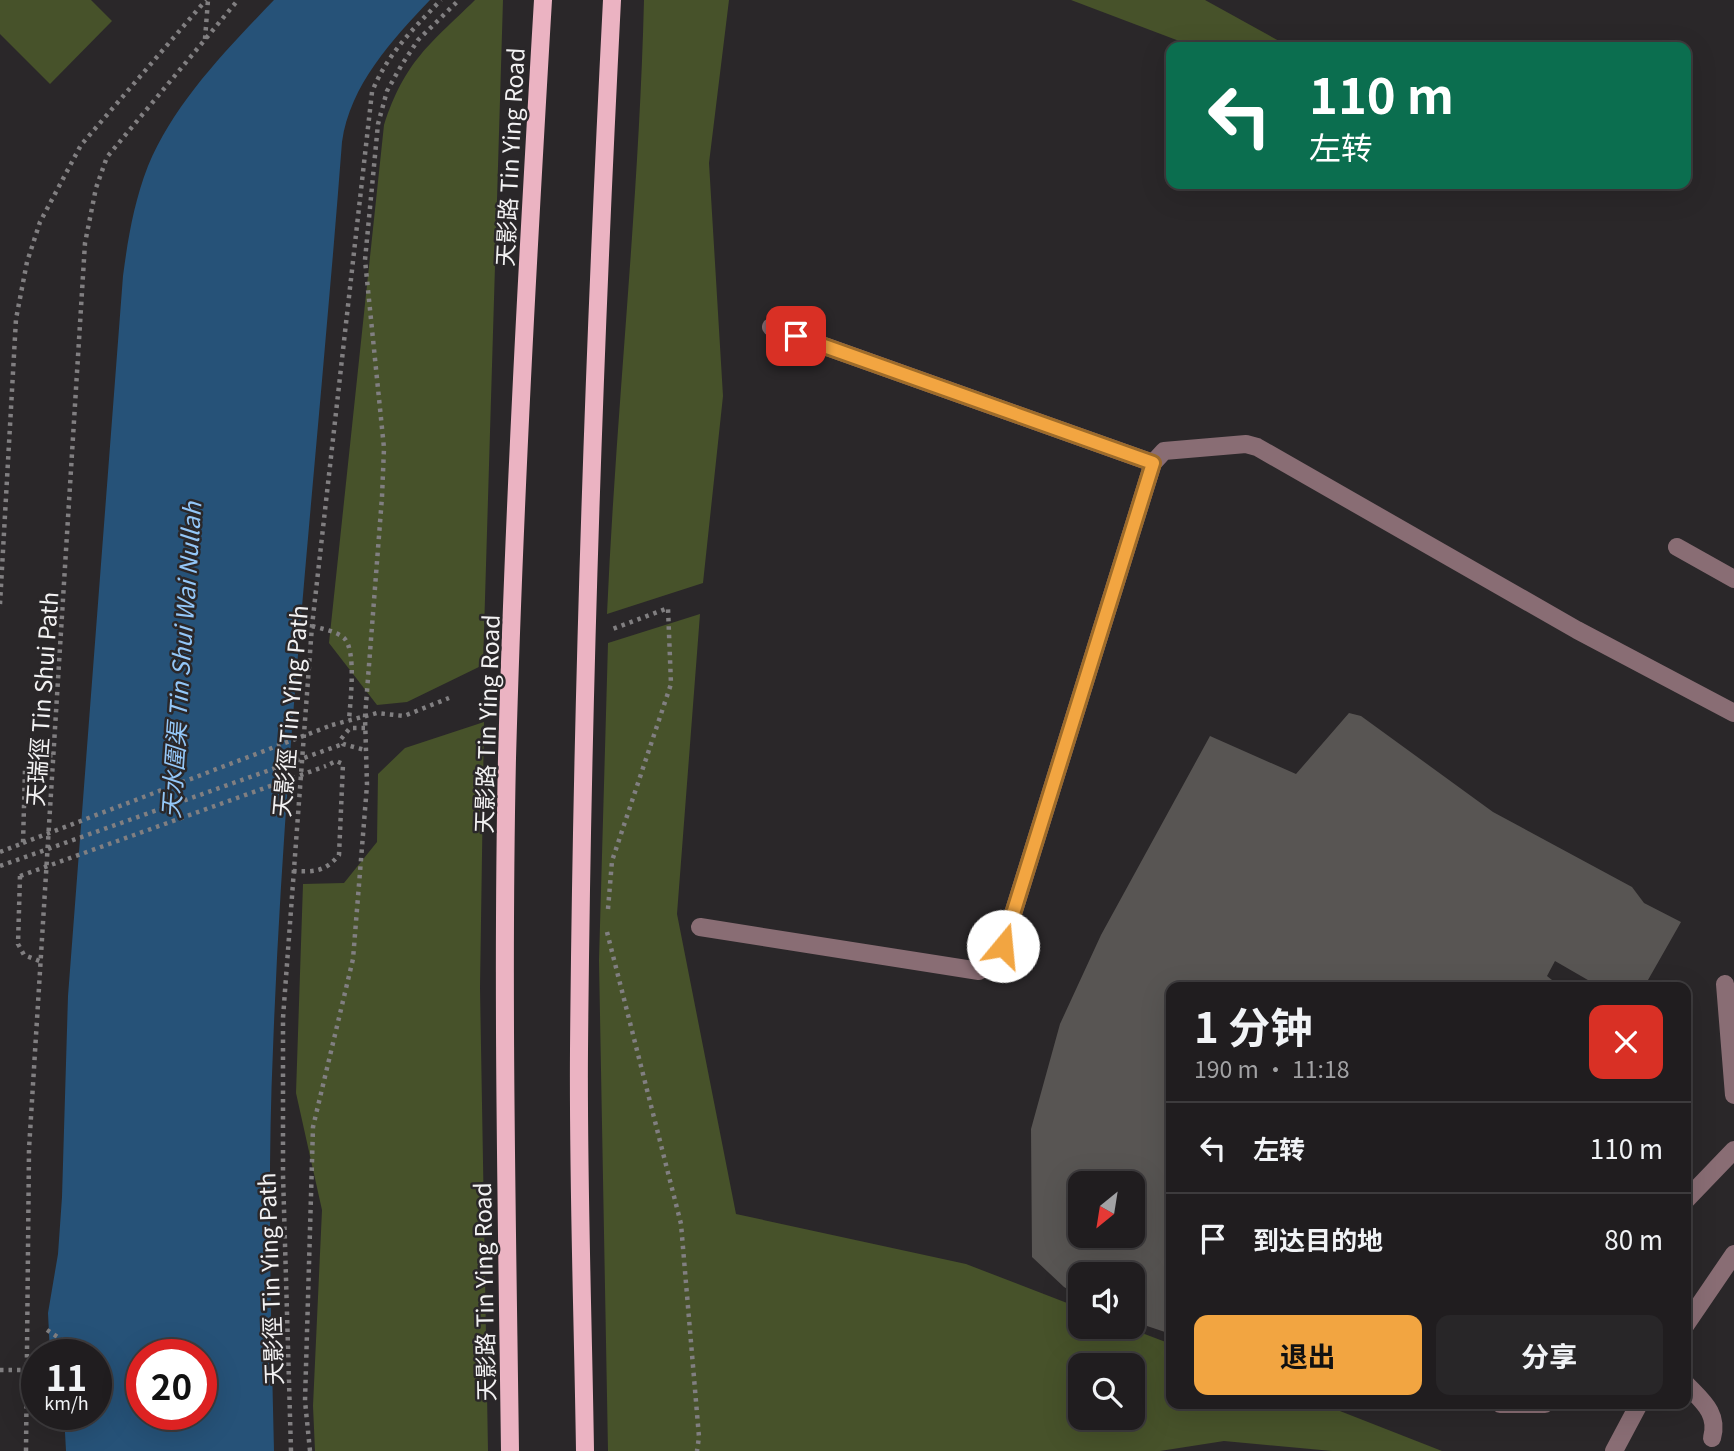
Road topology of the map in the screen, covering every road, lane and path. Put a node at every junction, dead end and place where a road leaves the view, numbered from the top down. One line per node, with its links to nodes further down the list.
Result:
1 (207, 0): 7 (path); 12 (path)
2 (238, 0): 7 (path, 天瑞徑 Tin Shui Path)
3 (441, 0): 13 (path, 天影徑 Tin Ying Path)
4 (459, 0): 17 (path)
5 (544, 0): 49 (main road, 天影路 Tin Ying Road)
6 (612, 0): 50 (main road)
7 (205, 40): 22 (path, 天瑞徑 Tin Shui Path)
8 (771, 327): 9 (street)
9 (1153, 463): 16 (street); 28 (street)
10 (1677, 547): 11 (street)
11 (1734, 579)
12 (0, 604)
13 (312, 626): 18 (path); 26 (path, 天影徑 Tin Ying Path)
14 (609, 630): 27 (path)
15 (449, 698): 17 (path)
16 (1734, 713)
17 (365, 717): 18 (path); 19 (path)
18 (349, 721): 23 (path, bridge)
19 (365, 728): 20 (path); 21 (path)
20 (343, 744): 21 (path); 25 (path, bridge)
21 (365, 750): 48 (path)
22 (55, 755): 23 (path); 30 (path, 天瑞徑 Tin Shui Path)
23 (23, 843): 24 (path)
24 (0, 852)
25 (0, 866)
26 (293, 871): 30 (path, bridge); 47 (path, 天影徑 Tin Ying Path)
27 (607, 915)
28 (700, 927)
29 (606, 928): 51 (path)
30 (42, 962): 38 (path, 天瑞徑 Tin Shui Path)
31 (1725, 984): 32 (street)
32 (1734, 1095)
33 (1734, 1150): 34 (street)
34 (1691, 1196)
35 (1734, 1254): 36 (street)
36 (1691, 1317)
37 (47, 1329): 39 (path)
38 (27, 1339)
39 (61, 1339)
40 (0, 1370): 41 (path)
41 (21, 1370)
42 (1691, 1390): 45 (street)
43 (1636, 1409): 52 (street)
44 (26, 1430): 46 (path, 天瑞徑 Tin Shui Path)
45 (1712, 1438)
46 (26, 1451)
47 (291, 1451)
48 (310, 1451)
49 (510, 1451)
50 (585, 1451)
51 (698, 1451)
52 (1614, 1451)

